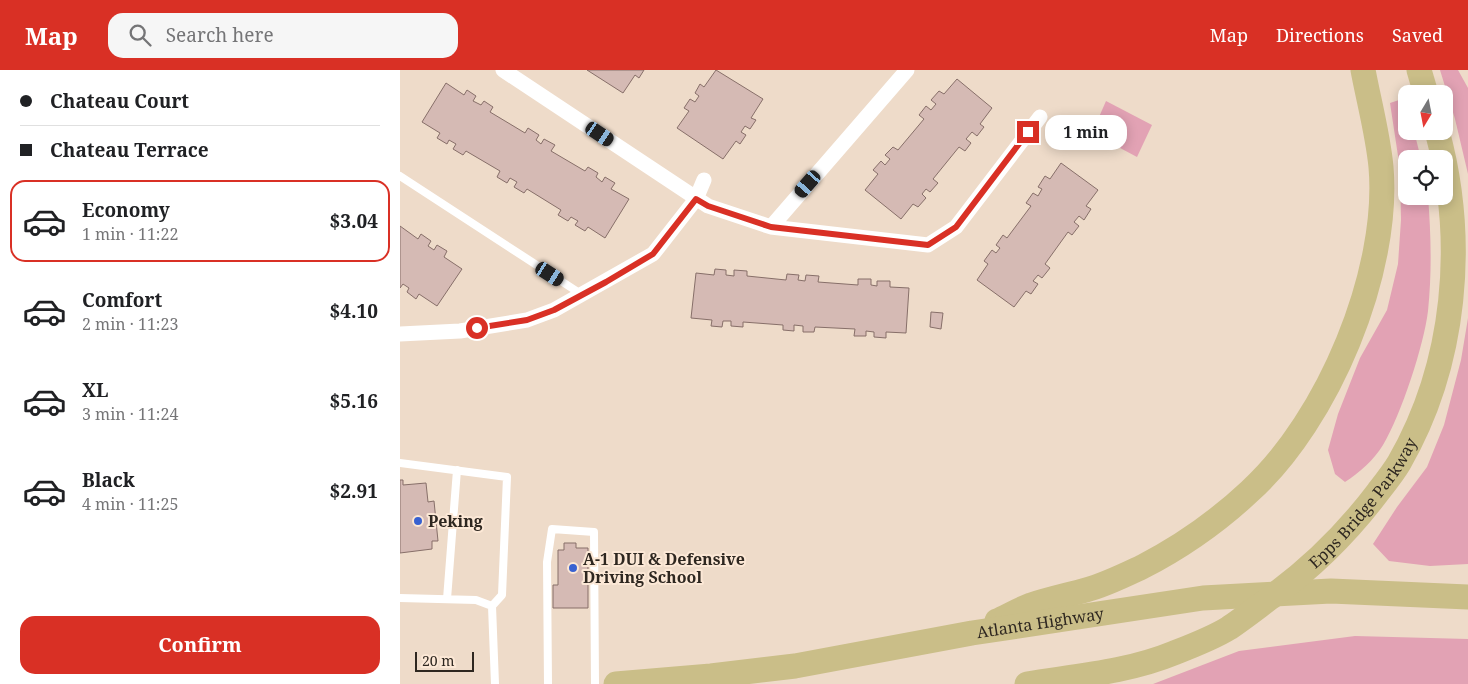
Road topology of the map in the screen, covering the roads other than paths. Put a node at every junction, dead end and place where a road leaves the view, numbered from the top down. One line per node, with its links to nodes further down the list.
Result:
1 (503, 70): 10 (street)
2 (907, 70): 11 (street)
3 (1363, 70): 20 (main road)
4 (1419, 70): 5 (main road)
5 (1423, 85)
6 (1040, 116): 11 (street)
7 (1439, 140): 25 (main road, Epps Bridge Parkway)
8 (400, 176): 12 (lane)
9 (704, 180): 10 (street)
10 (696, 199): 11 (street); 12 (street)
11 (771, 227)
12 (583, 295): 13 (street)
13 (400, 334)
14 (400, 463): 15 (lane)
15 (457, 470): 18 (lane); 19 (lane)
16 (1468, 597): 20 (main road, Atlanta Highway)
17 (400, 598): 18 (lane)
18 (447, 599): 19 (lane)
19 (492, 606): 21 (lane)
20 (972, 633): 24 (main road, Atlanta Highway)
21 (495, 684)
22 (548, 684): 23 (lane)
23 (595, 684)
24 (616, 684)
25 (1026, 684)

